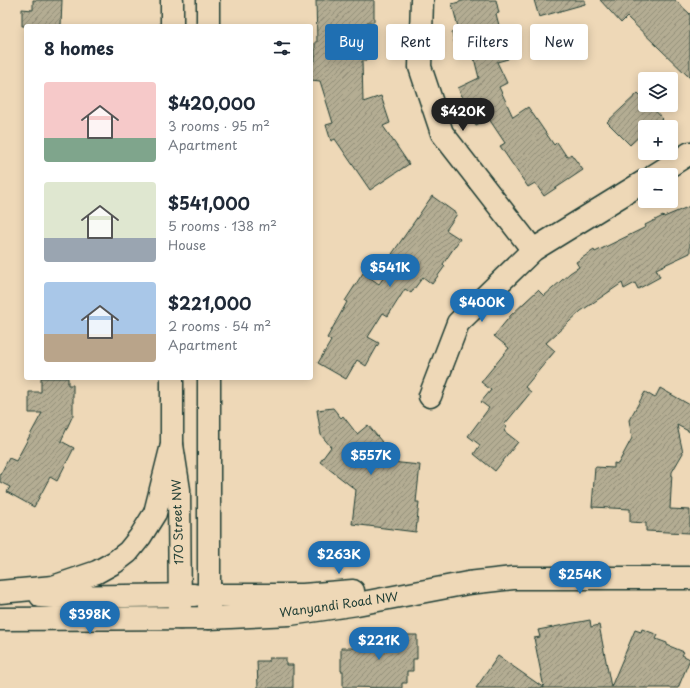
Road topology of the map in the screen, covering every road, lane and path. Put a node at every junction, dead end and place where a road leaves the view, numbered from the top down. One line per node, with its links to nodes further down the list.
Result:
1 (172, 0): 4 (street)
2 (208, 0): 5 (street)
3 (422, 0): 9 (street)
4 (172, 24)
5 (208, 24)
6 (690, 153): 7 (street)
7 (666, 168)
8 (638, 185): 9 (street)
9 (533, 250): 12 (street)
10 (172, 380): 13 (street, 170 Street NW)
11 (209, 380): 18 (street)
12 (430, 396)
13 (172, 445): 16 (street); 17 (street, 170 Street NW)
14 (690, 578): 15 (street, Wanyandi Road NW)
15 (468, 583): 18 (street, Wanyandi Road NW); 21 (street, Wanyandi Road NW)
16 (0, 592): 17 (street, Wanyandi Road NW)
17 (180, 595): 18 (street, Wanyandi Road NW); 20 (street, 170 Street NW)
18 (209, 595): 21 (street)
19 (0, 618): 20 (street, Wanyandi Road NW)
20 (180, 618): 21 (street, Wanyandi Road NW)
21 (209, 618)

